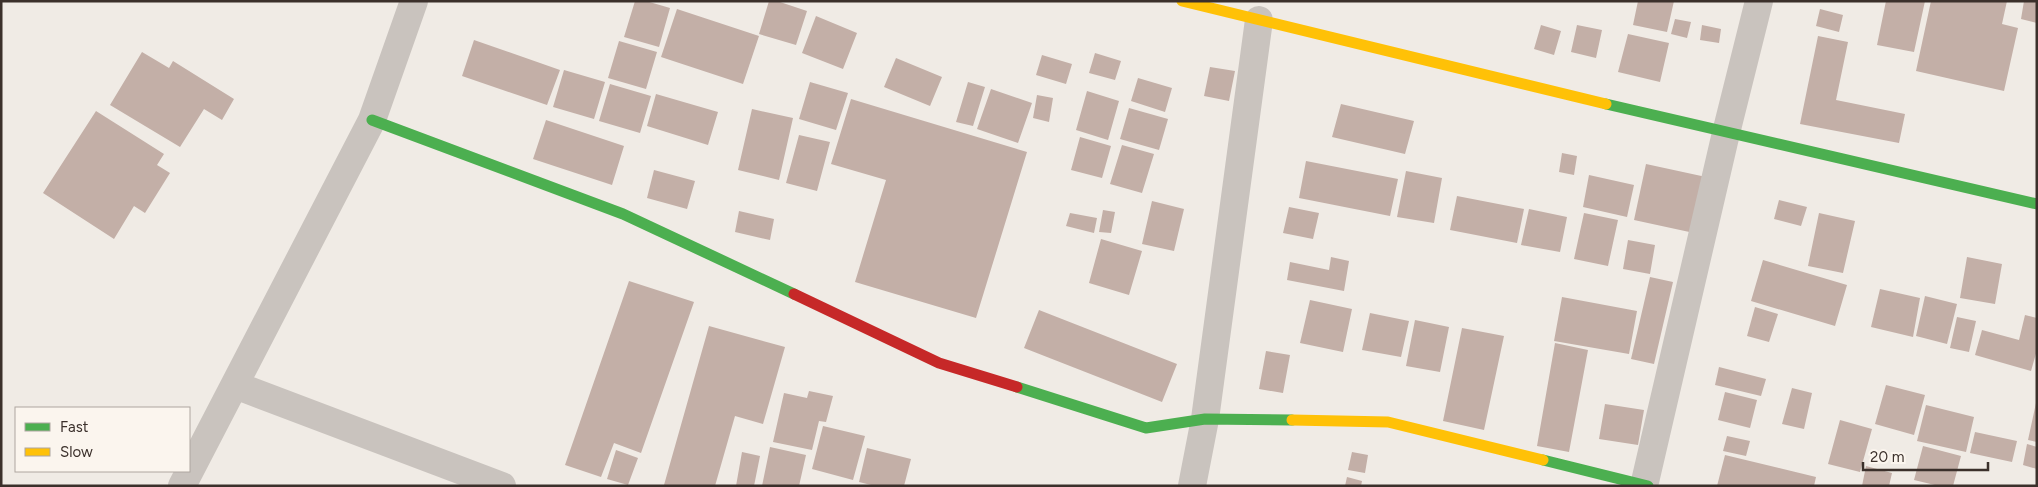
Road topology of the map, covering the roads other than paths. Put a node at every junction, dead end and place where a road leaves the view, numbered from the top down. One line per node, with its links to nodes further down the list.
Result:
1 (414, 1): 5 (street)
2 (1182, 1): 4 (street)
3 (1759, 1): 6 (street)
4 (1260, 20): 6 (street); 9 (street)
5 (372, 120): 8 (street); 9 (street)
6 (1726, 133): 7 (street); 12 (street)
7 (2037, 204)
8 (235, 386): 10 (street); 14 (street)
9 (1205, 419): 12 (street); 15 (street)
10 (190, 471)
11 (189, 472): 13 (street)
12 (1645, 485)
13 (182, 486)
14 (502, 486)
15 (1192, 486)

